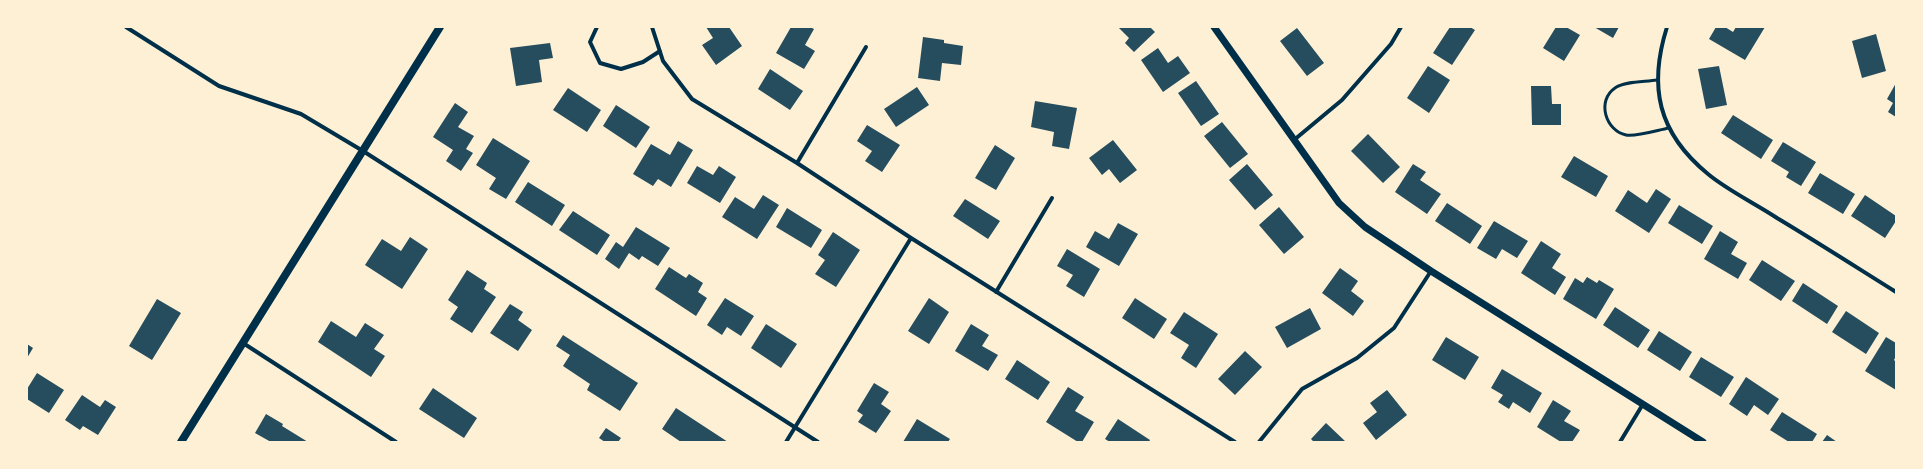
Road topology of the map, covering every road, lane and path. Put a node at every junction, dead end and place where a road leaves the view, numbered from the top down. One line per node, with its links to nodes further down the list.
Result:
1 (126, 27): 13 (street)
2 (440, 27): 13 (main road)
3 (597, 27): 9 (street)
4 (652, 27): 9 (street)
5 (1214, 27): 12 (street)
6 (1401, 27): 12 (street)
7 (1667, 27): 10 (street)
8 (866, 47): 14 (street)
9 (660, 51): 14 (street)
10 (1657, 80): 11 (street); 11 (lane)
11 (1668, 128): 19 (street)
12 (1294, 140): 17 (street)
13 (362, 151): 20 (main road); 22 (street)
14 (797, 163): 16 (street)
15 (1052, 198): 18 (street)
16 (911, 238): 18 (street); 22 (street)
17 (1431, 271): 21 (street); 28 (street)
18 (996, 292): 27 (street)
19 (1896, 292)
20 (243, 343): 23 (main road); 24 (street)
21 (1643, 404): 29 (street); 30 (street)
22 (795, 428): 25 (street); 26 (street)
23 (181, 442)
24 (396, 442)
25 (786, 442)
26 (818, 442)
27 (1235, 442)
28 (1259, 442)
29 (1620, 442)
30 (1703, 442)

